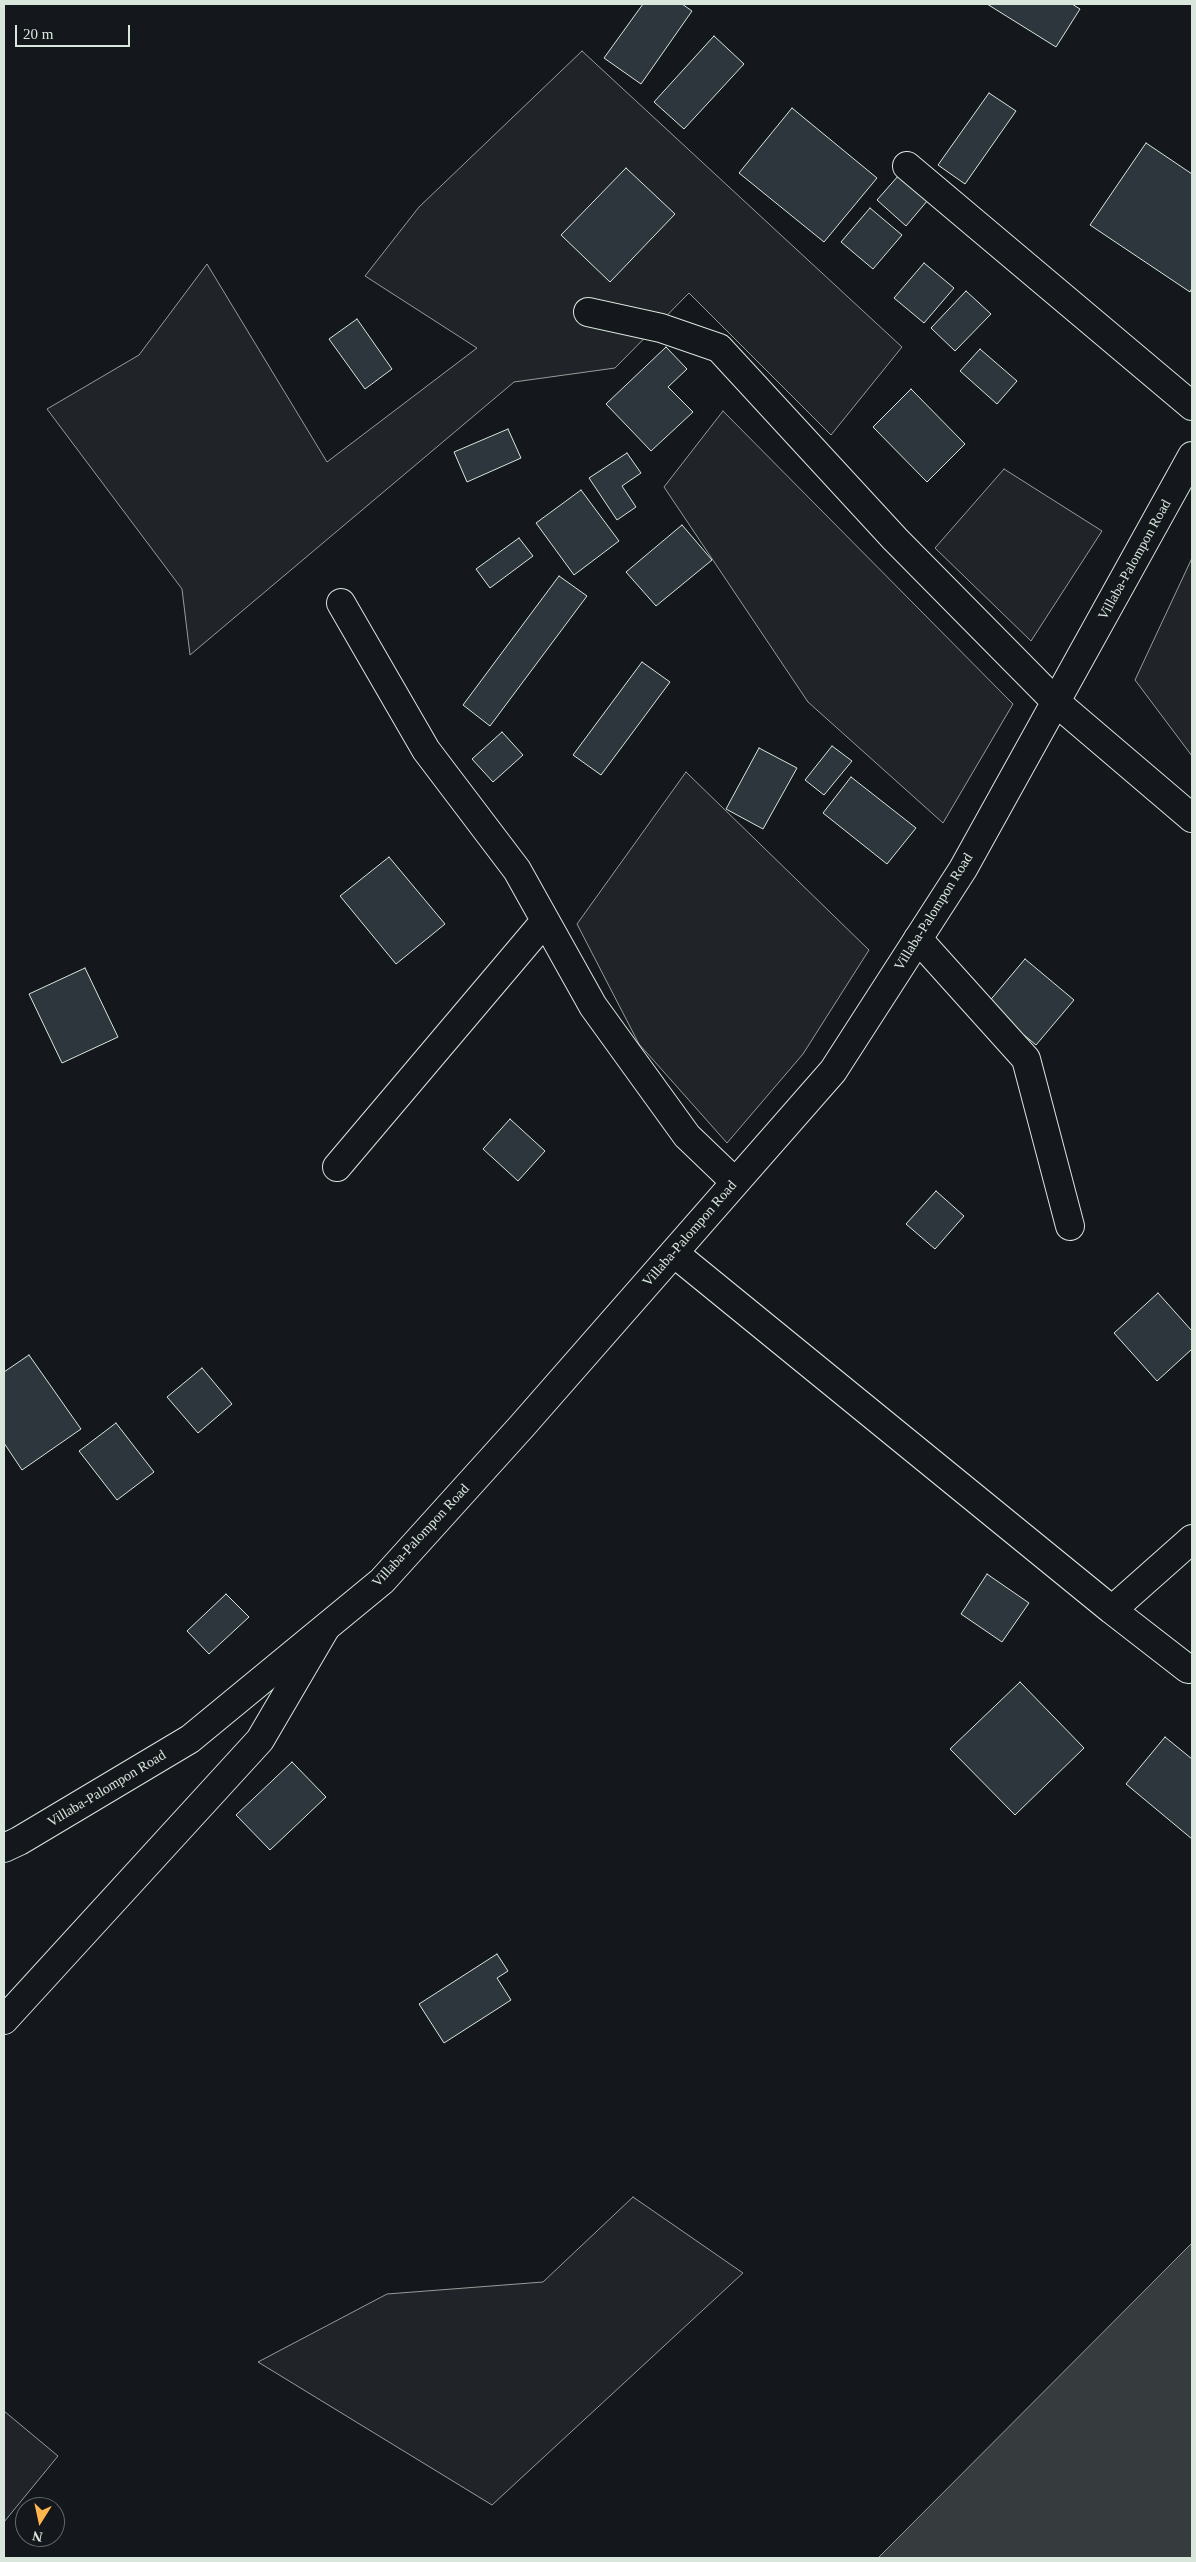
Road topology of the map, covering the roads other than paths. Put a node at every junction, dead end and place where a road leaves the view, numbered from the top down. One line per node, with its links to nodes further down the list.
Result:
1 (907, 166): 3 (street)
2 (588, 312): 6 (street)
3 (1192, 406)
4 (1192, 456): 6 (street, Villaba-Palompon Road)
5 (341, 603): 8 (street)
6 (1056, 703): 7 (street); 9 (street, Villaba-Palompon Road)
7 (1192, 818)
8 (545, 921): 10 (street); 11 (street)
9 (918, 939): 11 (street, Villaba-Palompon Road); 12 (street)
10 (337, 1166)
11 (735, 1182): 13 (street, Villaba-Palompon Road)
12 (1070, 1226)
13 (674, 1252): 15 (street); 16 (street, Villaba-Palompon Road)
14 (1192, 1539): 15 (street)
15 (1112, 1610): 17 (street)
16 (326, 1627): 18 (street, Villaba-Palompon Road); 19 (street)
17 (1188, 1669)
18 (4, 1848)
19 (4, 2020)

